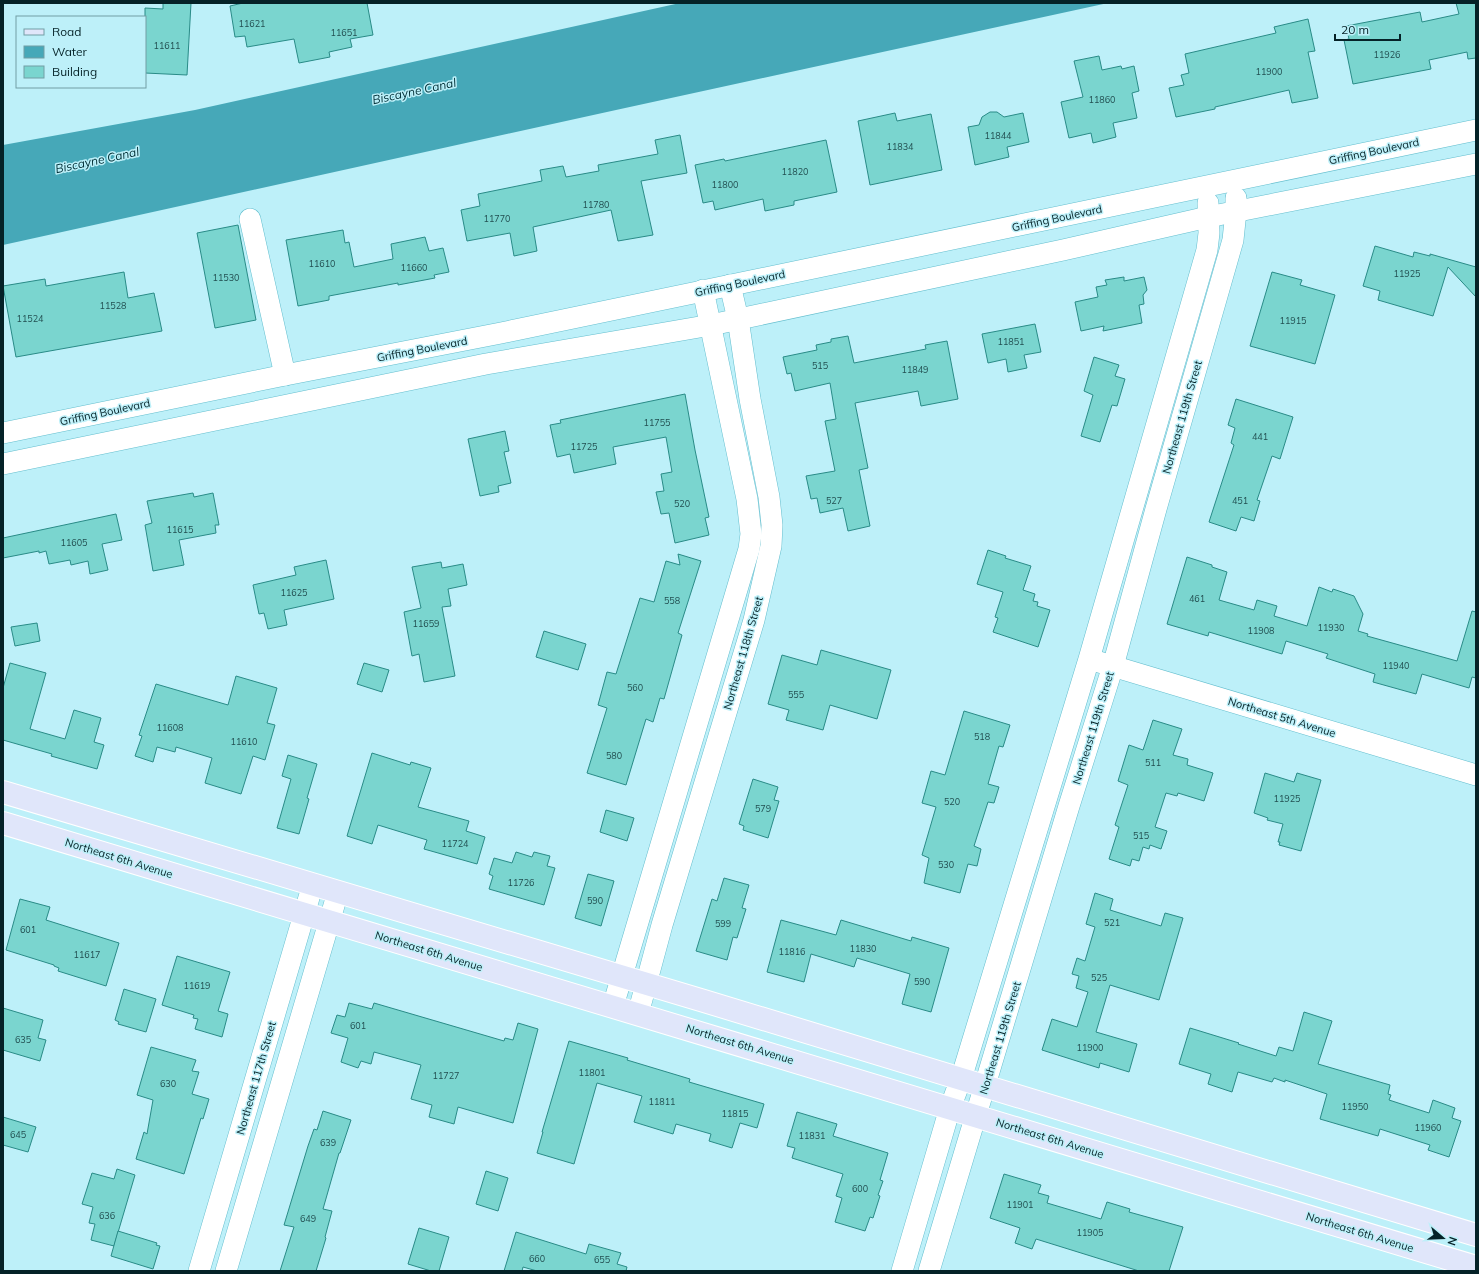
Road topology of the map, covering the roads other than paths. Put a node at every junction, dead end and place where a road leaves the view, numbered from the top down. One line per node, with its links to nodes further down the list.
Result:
1 (1476, 130): 3 (street, Griffing Boulevard)
2 (1476, 164): 5 (street)
3 (1235, 181): 4 (street, Griffing Boulevard); 5 (street, Northeast 119th Street)
4 (1208, 187): 6 (street, Northeast 119th Street); 8 (street, Griffing Boulevard)
5 (1236, 211): 6 (street); 16 (street, Northeast 119th Street)
6 (1208, 217): 10 (street); 15 (street, Northeast 119th Street)
7 (250, 218): 12 (street)
8 (730, 285): 9 (street, Griffing Boulevard); 10 (street, Northeast 118th Street)
9 (703, 290): 11 (street); 12 (street, Griffing Boulevard)
10 (738, 319): 11 (street); 25 (street, Northeast 118th Street)
11 (711, 325): 14 (street); 24 (street)
12 (285, 375): 13 (street, Griffing Boulevard)
13 (3, 433)
14 (3, 464)
15 (1089, 658): 16 (street, Northeast 5th Avenue); 28 (street, Northeast 119th Street)
16 (1113, 666): 17 (street, Northeast 5th Avenue); 29 (street, Northeast 119th Street)
17 (1476, 775)
18 (3, 794): 20 (main road)
19 (3, 823): 22 (main road, Northeast 6th Avenue)
20 (313, 884): 21 (main road); 22 (street, Northeast 117th Street)
21 (338, 892): 23 (street); 24 (main road)
22 (304, 913): 23 (main road, Northeast 6th Avenue); 34 (street, Northeast 117th Street)
23 (329, 921): 26 (main road, Northeast 6th Avenue); 35 (street)
24 (621, 977): 25 (main road); 26 (street)
25 (646, 984): 27 (street, Northeast 118th Street); 28 (main road)
26 (613, 1006): 27 (main road, Northeast 6th Avenue)
27 (638, 1014): 30 (main road, Northeast 6th Avenue)
28 (961, 1079): 29 (main road); 30 (street, Northeast 119th Street)
29 (986, 1086): 31 (street, Northeast 119th Street); 32 (main road)
30 (950, 1108): 31 (main road, Northeast 6th Avenue); 36 (street, Northeast 119th Street)
31 (977, 1116): 33 (main road, Northeast 6th Avenue); 37 (street, Northeast 119th Street)
32 (1476, 1235)
33 (1476, 1267)
34 (199, 1271)
35 (226, 1271)
36 (902, 1271)
37 (929, 1271)

